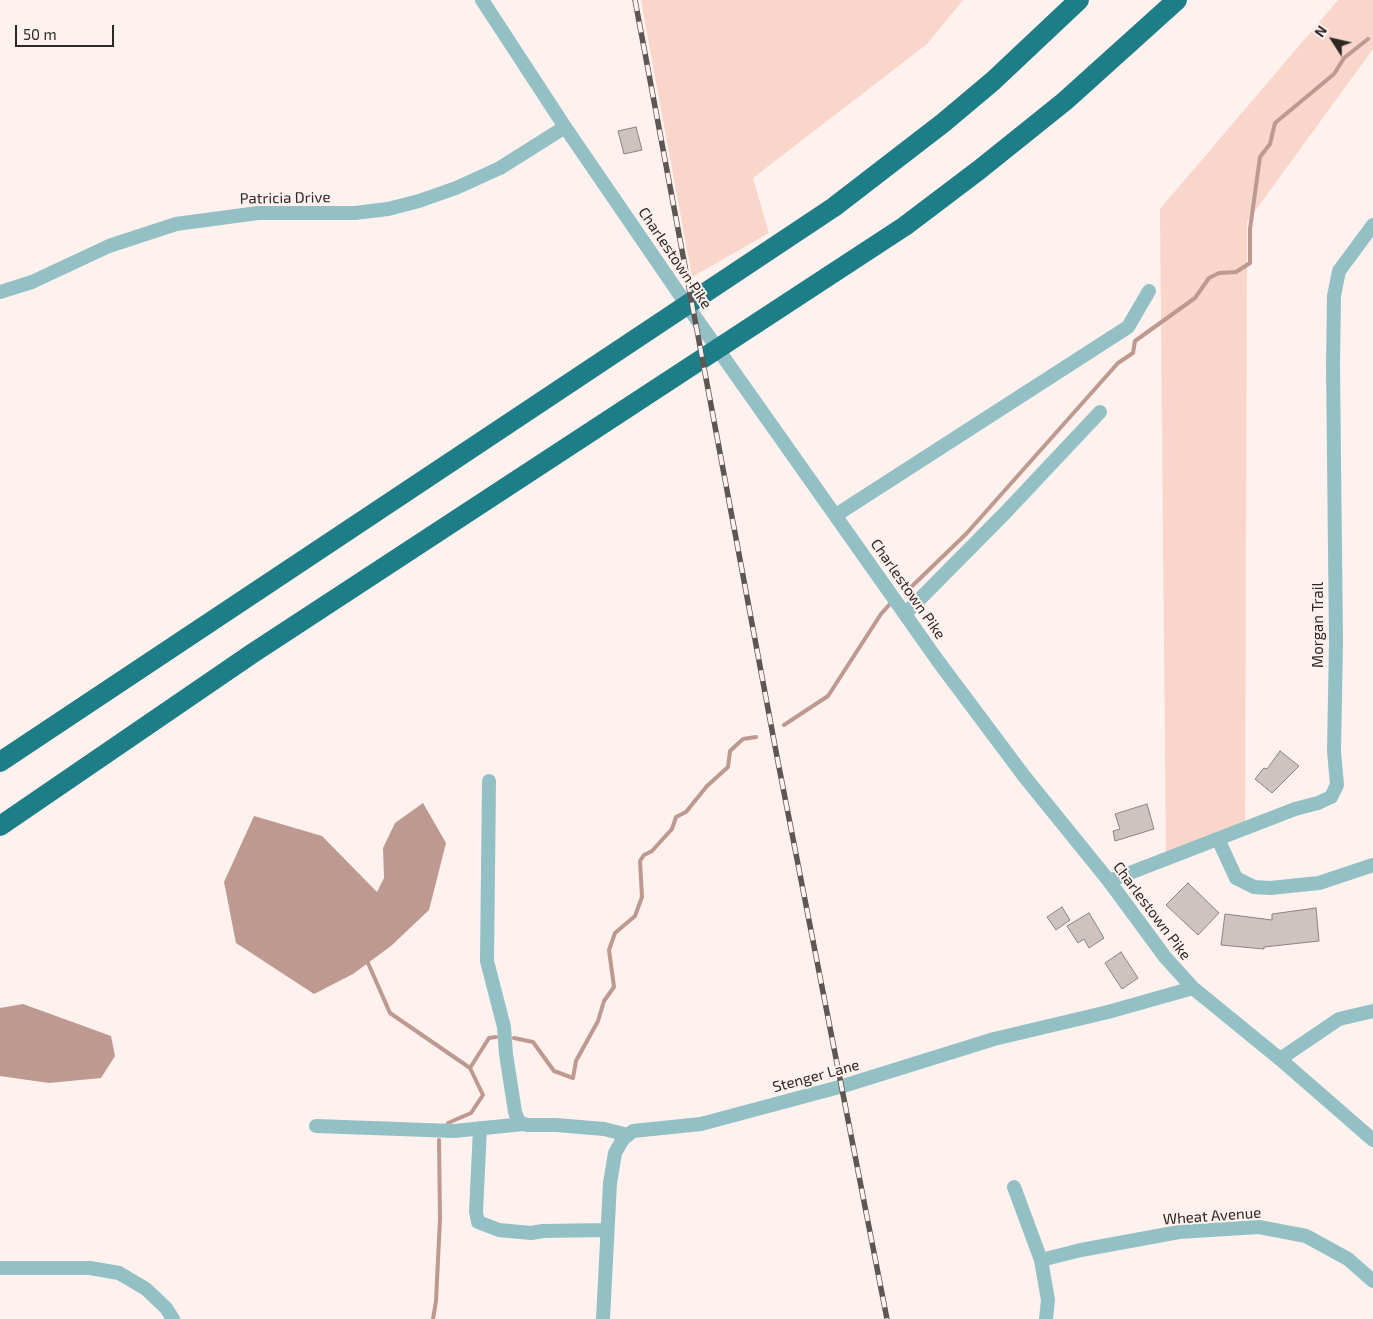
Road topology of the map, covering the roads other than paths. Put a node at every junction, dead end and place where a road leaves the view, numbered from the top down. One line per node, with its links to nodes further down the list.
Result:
1 (482, 0): 4 (street, Charlestown Pike)
2 (1079, 0): 11 (highway)
3 (1177, 0): 13 (highway)
4 (565, 127): 7 (street, Patricia Drive); 9 (street, Charlestown Pike)
5 (1373, 225): 14 (street, Morgan Trail)
6 (1149, 291): 9 (street)
7 (0, 292)
8 (1100, 412): 10 (street)
9 (836, 515): 10 (street, Charlestown Pike)
10 (905, 614): 16 (street, Charlestown Pike)
11 (0, 762)
12 (489, 781): 20 (street)
13 (0, 826)
14 (1218, 840): 15 (street); 16 (street, Morgan Trail)
15 (1373, 865)
16 (1109, 881): 17 (street, Charlestown Pike)
17 (1193, 988): 19 (street, Charlestown Pike); 23 (street, Stenger Lane)
18 (1373, 1010): 19 (street)
19 (1280, 1059): 24 (street, Charlestown Pike)
20 (524, 1124): 22 (street); 23 (street)
21 (316, 1126): 22 (street)
22 (480, 1128): 26 (street)
23 (628, 1135): 26 (street)
24 (1373, 1140)
25 (1014, 1187): 27 (street)
26 (606, 1230): 31 (street)
27 (1041, 1260): 29 (street, Wheat Avenue); 32 (street)
28 (0, 1268): 30 (street)
29 (1373, 1280)
30 (173, 1319)
31 (603, 1319)
32 (1046, 1319)

